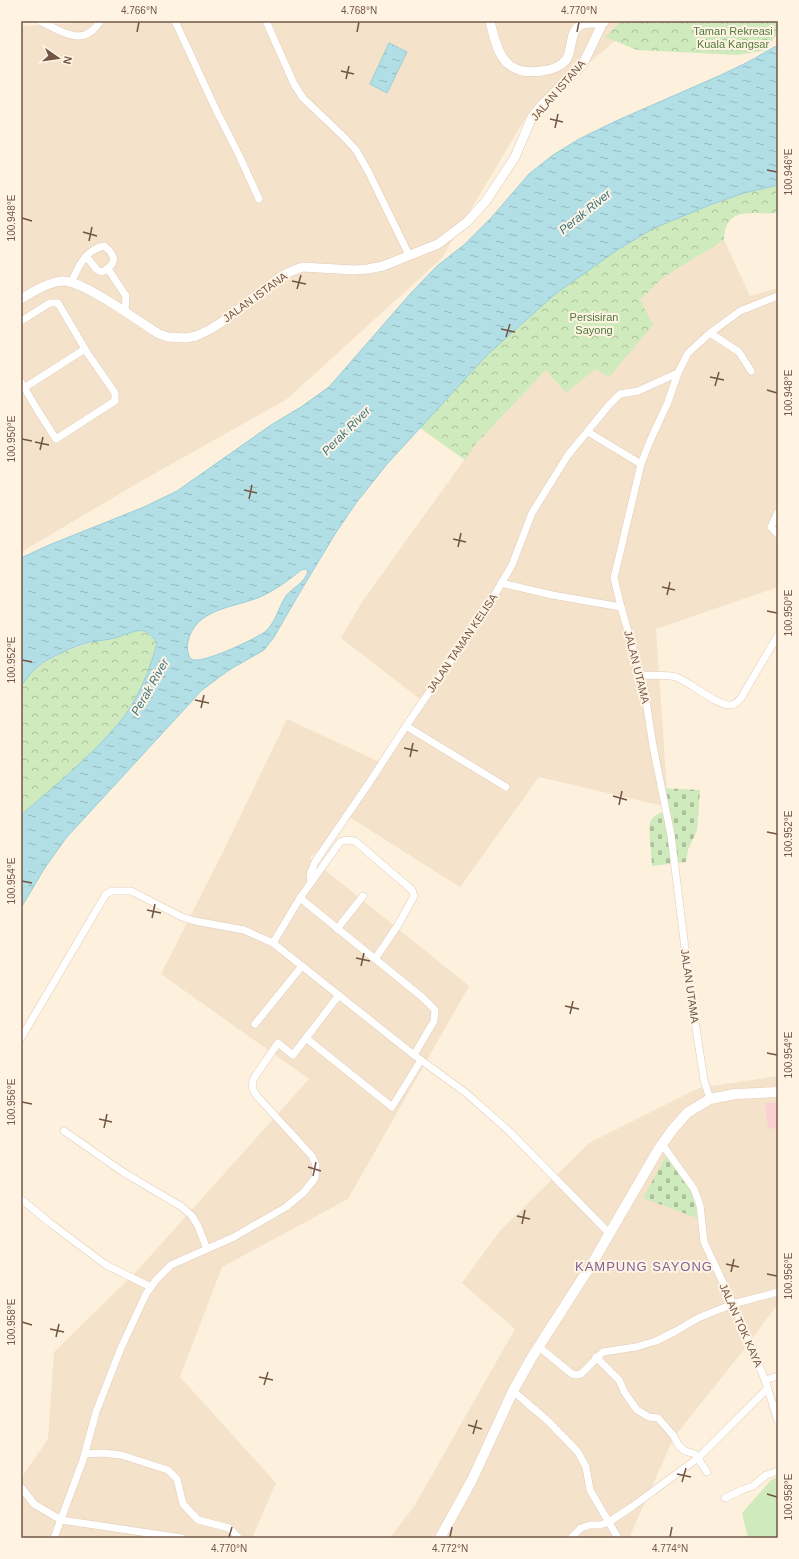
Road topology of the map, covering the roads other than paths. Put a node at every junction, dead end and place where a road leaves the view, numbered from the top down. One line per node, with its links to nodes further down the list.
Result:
1 (40, 21): 2 (street)
2 (100, 21)
3 (175, 21): 7 (street)
4 (266, 21): 8 (street)
5 (490, 21): 6 (street)
6 (604, 22): 8 (street, JALAN ISTANA)
7 (259, 199)
8 (409, 255): 14 (street, JALAN ISTANA)
9 (86, 256): 10 (street); 10 (street); 11 (street)
10 (108, 268): 14 (street)
11 (71, 283): 13 (street, JALAN ISTANA); 14 (street, JALAN ISTANA)
12 (778, 296): 16 (street, JALAN UTAMA)
13 (21, 299)
14 (125, 312)
15 (21, 321): 17 (street)
16 (710, 332): 18 (street); 19 (street, JALAN UTAMA)
17 (85, 349): 20 (street); 20 (street)
18 (751, 371)
19 (678, 373): 21 (street, JALAN TAMAN KELISA); 22 (street, JALAN UTAMA)
20 (23, 385)
21 (588, 432): 22 (street); 25 (street, JALAN TAMAN KELISA)
22 (641, 464): 26 (street, JALAN UTAMA)
23 (778, 512): 24 (street)
24 (778, 535)
25 (501, 583): 26 (street); 29 (street, JALAN TAMAN KELISA)
26 (620, 607): 28 (street, JALAN UTAMA)
27 (778, 635): 28 (street)
28 (641, 675): 45 (street, JALAN UTAMA)
29 (406, 726): 30 (street); 31 (street, JALAN TAMAN KELISA)
30 (506, 787)
31 (311, 882): 33 (street); 36 (street)
32 (363, 896): 34 (street)
33 (300, 898): 34 (street); 35 (street)
34 (337, 929): 36 (street)
35 (273, 943): 37 (street); 40 (street)
36 (375, 959): 42 (street)
37 (302, 966): 38 (street); 39 (street)
38 (339, 995): 41 (street); 42 (street)
39 (255, 1024)
40 (21, 1038)
41 (306, 1038): 43 (street); 50 (street)
42 (414, 1055): 43 (street)
43 (421, 1060): 49 (street)
44 (778, 1092): 45 (main road)
45 (710, 1099): 47 (main road)
46 (64, 1131): 50 (street)
47 (662, 1144): 49 (main road); 53 (street, JALAN TOK KAYA)
48 (21, 1199): 51 (street)
49 (610, 1234): 54 (main road)
50 (207, 1249): 51 (street)
51 (151, 1287): 61 (street)
52 (778, 1292): 53 (street)
53 (733, 1304): 55 (street); 57 (street, JALAN TOK KAYA)
54 (538, 1346): 55 (street); 59 (main road)
55 (596, 1357): 62 (street)
56 (778, 1376): 57 (street)
57 (765, 1380): 58 (street, JALAN TOK KAYA)
58 (767, 1389): 60 (street, JALAN TOK KAYA); 62 (street)
59 (514, 1391): 68 (street); 72 (main road)
60 (778, 1421)
61 (85, 1454): 67 (street); 71 (street)
62 (698, 1458): 64 (street); 68 (street)
63 (778, 1471): 66 (street)
64 (707, 1472)
65 (21, 1487): 67 (street)
66 (726, 1498)
67 (61, 1520): 69 (street); 70 (street)
68 (609, 1522): 73 (street); 74 (street)
69 (54, 1538)
70 (182, 1538)
71 (239, 1538)
72 (440, 1538)
73 (571, 1538)
74 (618, 1538)

